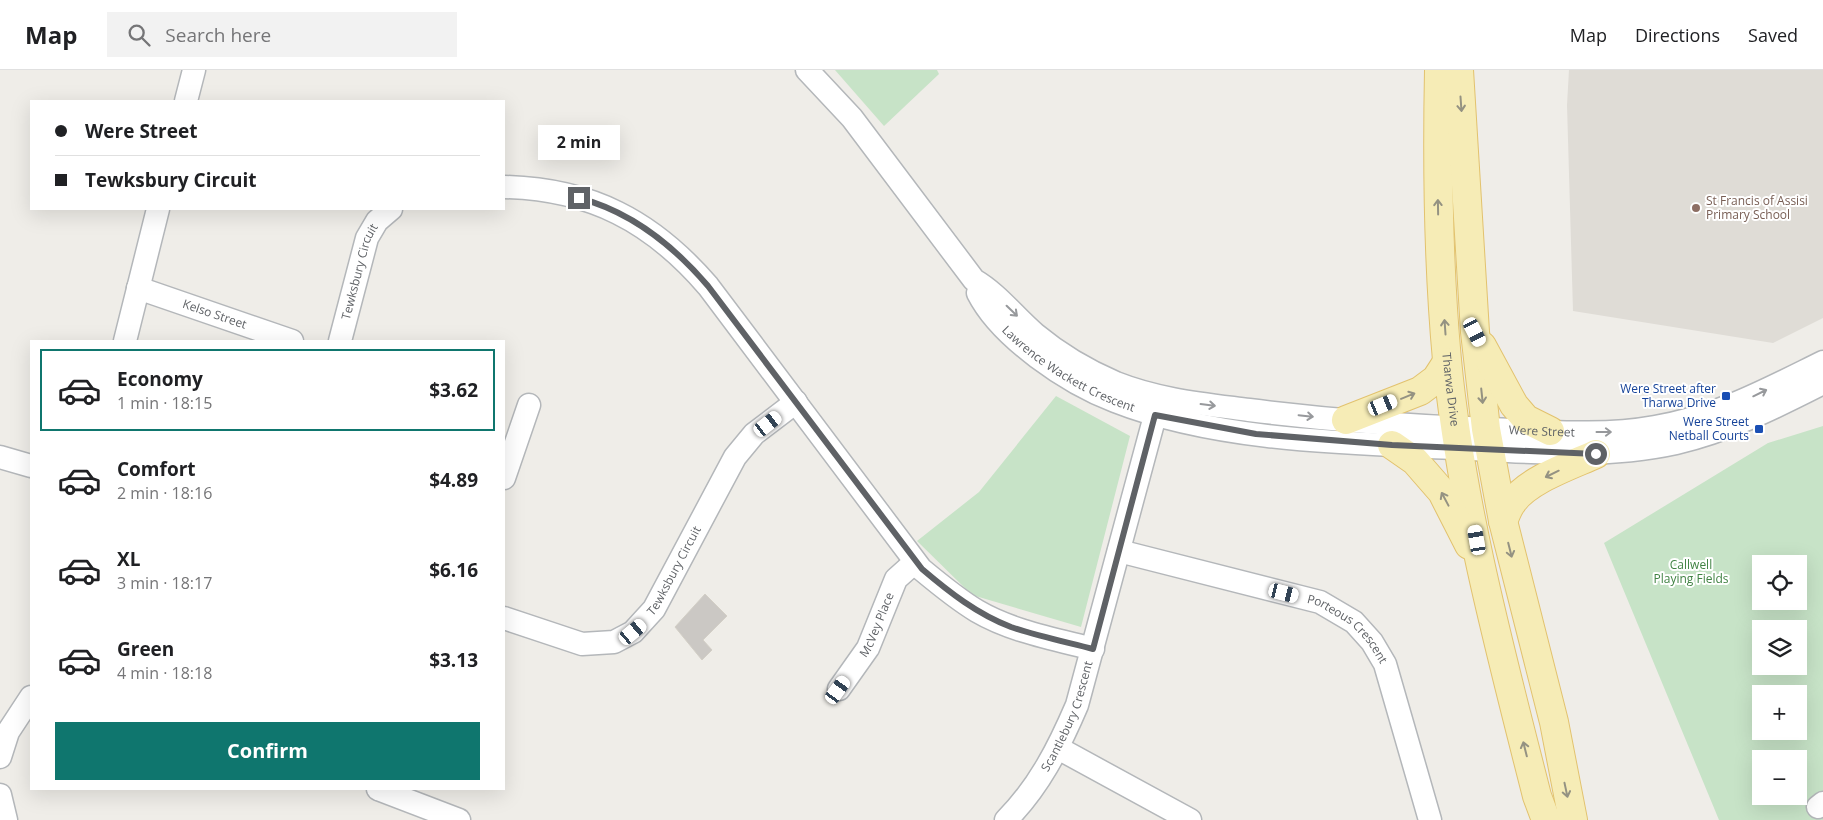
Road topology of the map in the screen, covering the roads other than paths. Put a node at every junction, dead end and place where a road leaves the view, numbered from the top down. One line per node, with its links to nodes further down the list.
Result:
1 (194, 70): 5 (street)
2 (807, 70): 19 (street, Lawrence Wackett Crescent)
3 (1439, 70): 14 (main road, Tharwa Drive, one-way to 3)
4 (1458, 70): 10 (main road, one-way to 10)
5 (186, 100)
6 (505, 187): 17 (street)
7 (158, 210): 9 (street)
8 (390, 210): 13 (street, Tewksbury Circuit)
9 (138, 288): 11 (street); 12 (street, Kelso Street)
10 (1475, 332): 21 (main road); 23 (main road, one-way to 23)
11 (125, 340)
12 (289, 340)
13 (340, 340)
14 (1447, 362): 20 (main road, one-way to 14); 22 (main road, Tharwa Drive)
15 (1823, 362): 21 (street, Were Street, one-way to 15)
16 (1823, 383): 25 (street, Were Street)
17 (796, 402): 31 (street); 33 (street, Tewksbury Circuit)
18 (529, 405): 28 (street)
19 (1157, 406): 20 (street, Lawrence Wackett Crescent, one-way to 20); 24 (street, Lawrence Wackett Crescent); 30 (street, Scantlebury Crescent)
20 (1346, 420): 22 (street, Lawrence Wackett Crescent)
21 (1550, 431): 23 (street, Were Street)
22 (1458, 438): 23 (street, Lawrence Wackett Crescent); 24 (street, Lawrence Wackett Crescent); 32 (main road, Tharwa Drive)
23 (1487, 440): 25 (street, Were Street); 29 (main road)
24 (1392, 445): 32 (main road, one-way to 24)
25 (1596, 454): 29 (main road, one-way to 29)
26 (0, 457): 27 (street)
27 (30, 466)
28 (505, 475)
29 (1503, 521): 47 (main road, one-way to 47)
30 (1119, 551): 34 (street, Scantlebury Crescent); 45 (street, Porteous Crescent)
31 (915, 562): 34 (street); 35 (street, McVey Place)
32 (1483, 574): 46 (main road, Tharwa Drive, one-way to 32)
33 (505, 618)
34 (1093, 649): 37 (street, Scantlebury Crescent)
35 (838, 690)
36 (30, 699): 38 (street)
37 (1058, 748): 43 (street, Scantlebury Crescent); 44 (street)
38 (0, 757)
39 (381, 790): 42 (street)
40 (0, 795): 41 (street)
41 (6, 820)
42 (459, 820)
43 (1006, 820)
44 (1190, 820)
45 (1430, 820)
46 (1546, 820)
47 (1573, 820)

